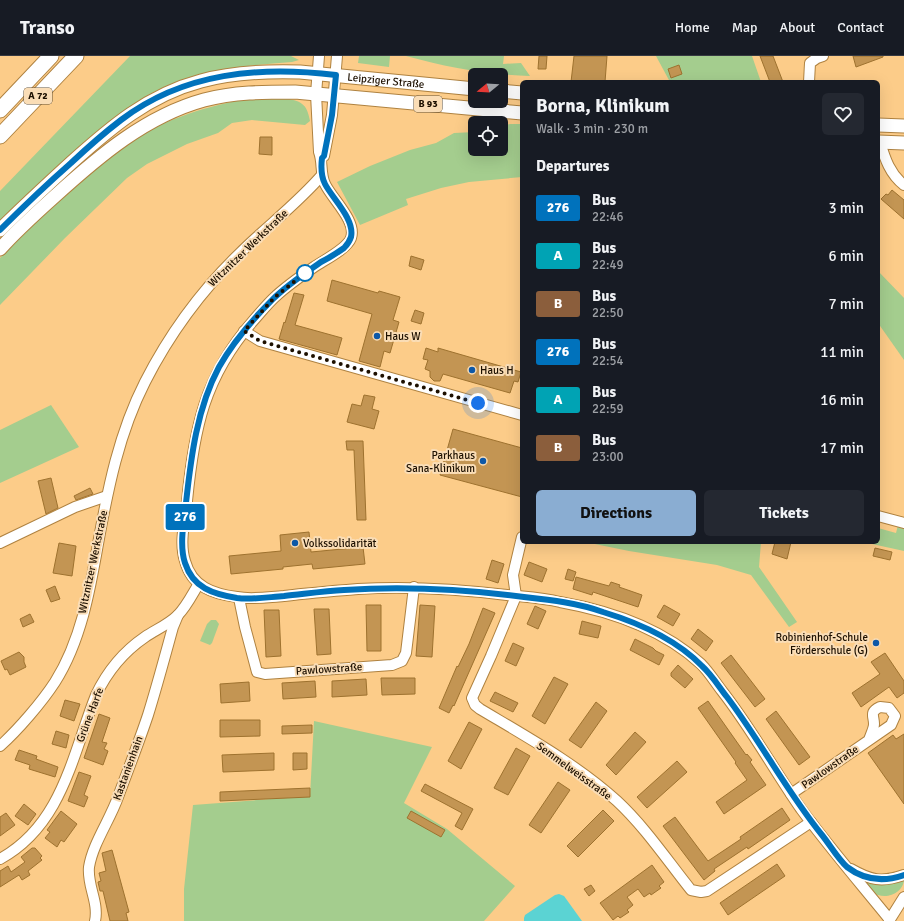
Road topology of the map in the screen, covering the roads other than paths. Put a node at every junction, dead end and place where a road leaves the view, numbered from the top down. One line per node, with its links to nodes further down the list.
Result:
1 (51, 56): 14 (highway, A 72)
2 (76, 56): 18 (highway, A 72)
3 (319, 56): 6 (street)
4 (337, 56): 7 (street)
5 (823, 56): 8 (street)
6 (318, 73): 7 (main road, Leipziger Straße / B 93); 12 (street); 25 (main road, Leipziger Straße / B 93)
7 (336, 75): 9 (main road, Leipziger Straße / B 93); 13 (street)
8 (809, 80)
9 (468, 88)
10 (508, 92): 11 (main road)
11 (520, 93)
12 (316, 94): 13 (main road, Leipziger Straße / B 93); 22 (street); 26 (main road, Leipziger Straße / B 93)
13 (334, 95): 15 (main road, Leipziger Straße / B 93); 22 (street)
14 (0, 110)
15 (520, 113)
16 (880, 125): 17 (main road)
17 (904, 126)
18 (0, 136)
19 (880, 142): 20 (main road)
20 (904, 143)
21 (880, 145): 24 (street)
22 (322, 158): 23 (street)
23 (322, 175): 27 (street); 29 (street, Witznitzer Werkstraße)
24 (904, 185)
25 (0, 230)
26 (0, 249)
27 (244, 331): 28 (street); 34 (street)
28 (520, 414)
29 (107, 496): 32 (street, Witznitzer Werkstraße); 40 (street, Witznitzer Werkstraße)
30 (880, 517): 31 (street)
31 (904, 523)
32 (0, 543)
33 (520, 544): 36 (street)
34 (198, 585): 37 (street, Pawlowstraße); 38 (street, Grüne Harfe)
35 (414, 587): 36 (street, Pawlowstraße); 37 (street, Pawlowstraße); 37 (street, Pawlowstraße)
36 (516, 596): 41 (street, Pawlowstraße); 42 (street, Semmelweisstraße)
37 (239, 598)
38 (178, 615): 43 (street, Grüne Harfe); 48 (street, Kastanienhain)
39 (869, 740): 41 (street, Pawlowstraße)
40 (0, 746)
41 (791, 794): 42 (street, Pawlowstraße)
42 (811, 822): 44 (street, Pawlowstraße)
43 (0, 859)
44 (846, 866): 45 (street); 47 (street, Pawlowstraße)
45 (904, 875)
46 (904, 897): 47 (street)
47 (890, 920)
48 (95, 921)

